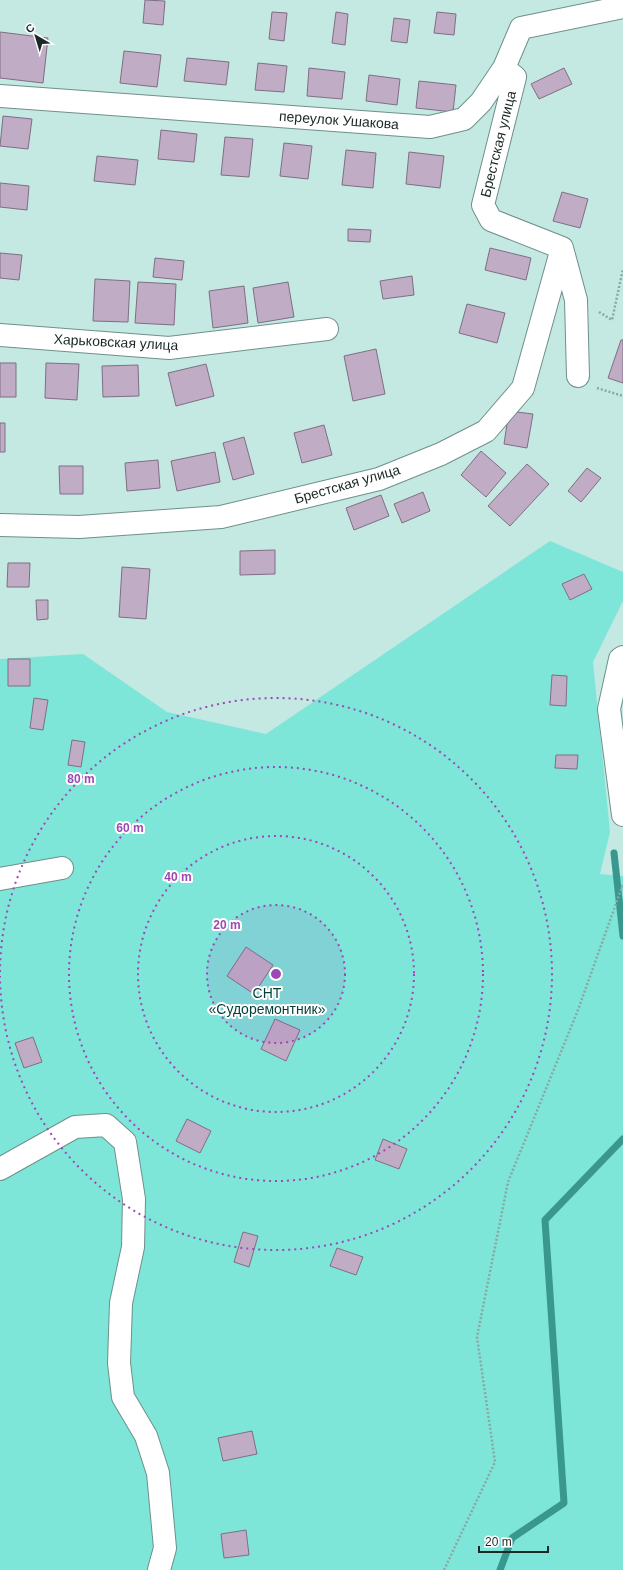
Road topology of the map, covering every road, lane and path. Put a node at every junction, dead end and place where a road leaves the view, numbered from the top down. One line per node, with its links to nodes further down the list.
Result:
1 (623, 7): 2 (street, переулок Ушакова)
2 (504, 68): 3 (street, переулок Ушакова); 4 (street, Брестская улица)
3 (0, 96)
4 (562, 248): 6 (street); 11 (street, Брестская улица)
5 (623, 269): 6 (path)
6 (576, 300): 9 (street)
7 (327, 329): 8 (street, Харьковская улица)
8 (0, 335)
9 (578, 376): 10 (path)
10 (623, 396)
11 (0, 525)
12 (623, 657): 13 (street)
13 (623, 815)
14 (62, 868): 15 (street)
15 (0, 878)
16 (623, 884): 19 (path)
17 (0, 1169): 18 (street)
18 (159, 1570)
19 (444, 1570)

